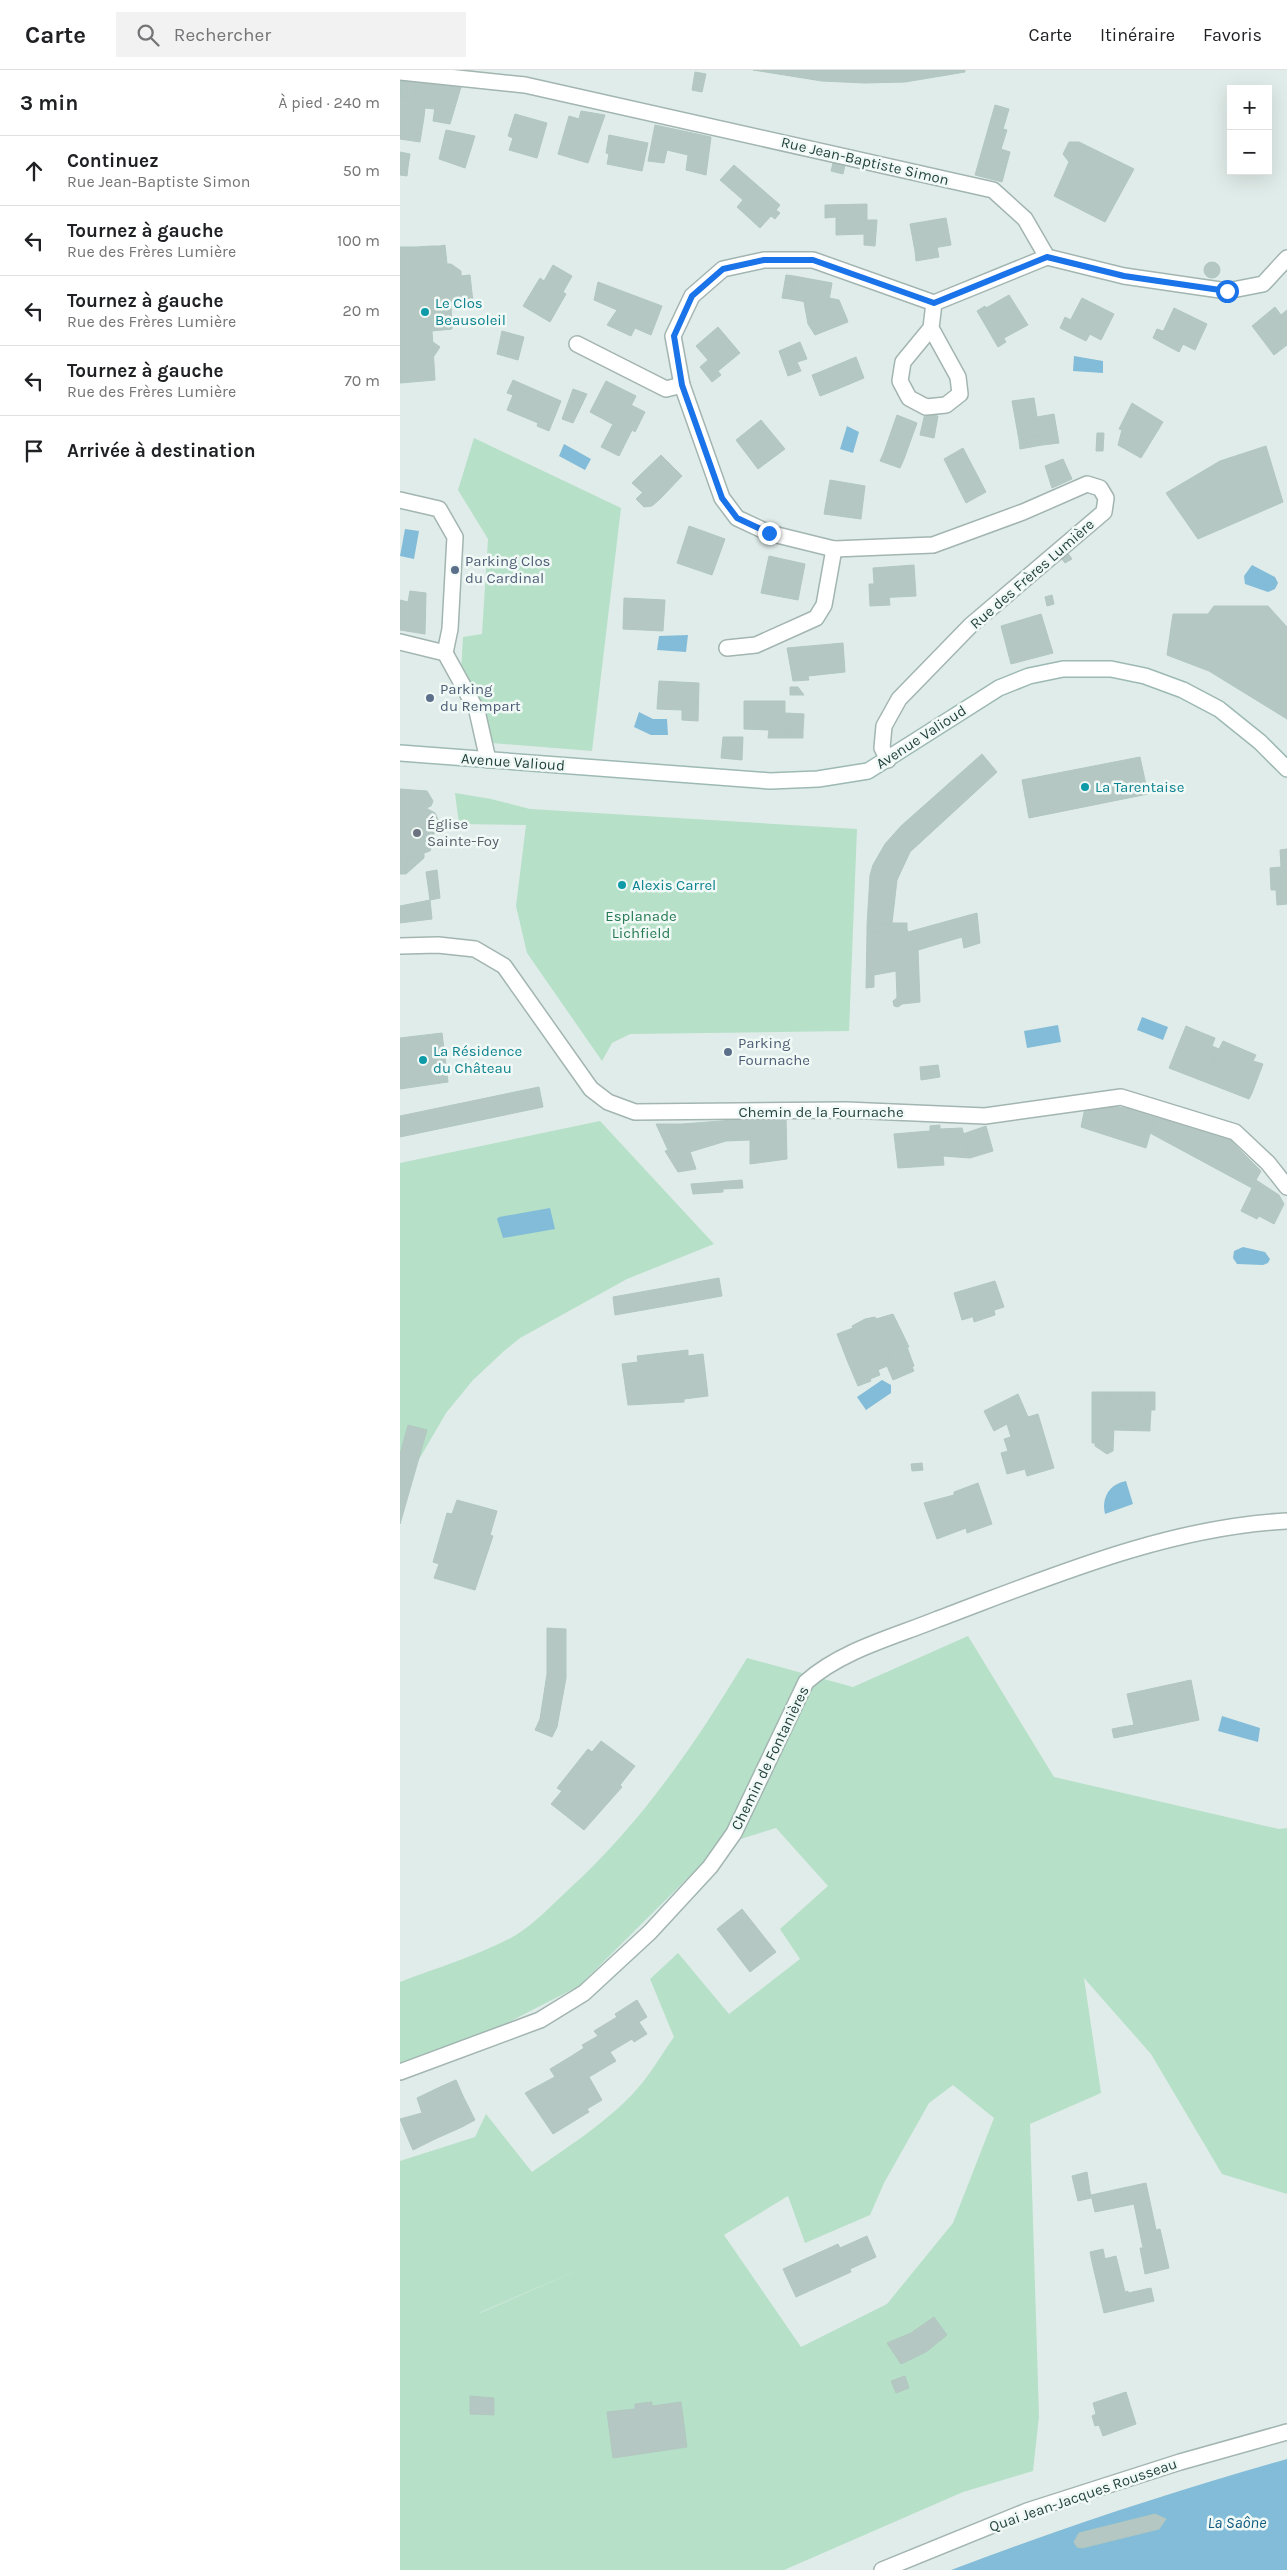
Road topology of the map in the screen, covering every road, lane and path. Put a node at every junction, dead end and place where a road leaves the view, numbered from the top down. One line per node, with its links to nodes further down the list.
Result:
1 (400, 72): 2 (street, Rue Jean-Baptiste Simon)
2 (1047, 257): 3 (street); 4 (street)
3 (1287, 258)
4 (934, 303): 5 (street); 7 (street, Rue des Frères Lumière)
5 (931, 328): 5 (street)
6 (577, 344): 7 (street)
7 (682, 385): 9 (street, Rue des Frères Lumière)
8 (400, 500): 12 (street)
9 (834, 549): 11 (street); 15 (street, Rue des Frères Lumière)
10 (400, 642): 12 (street)
11 (727, 648)
12 (445, 653): 14 (street)
13 (400, 753): 14 (street, Avenue Valioud)
14 (488, 760): 15 (street, Avenue Valioud)
15 (888, 760): 16 (street, Avenue Valioud)
16 (1287, 769)
17 (400, 946): 18 (street, Chemin de la Fournache)
18 (1287, 1187)
19 (1287, 1521): 20 (street, Chemin de Fontanières)
20 (400, 2072)
21 (1287, 2432): 22 (street, Quai Jean-Jacques Rousseau)
22 (882, 2570)

